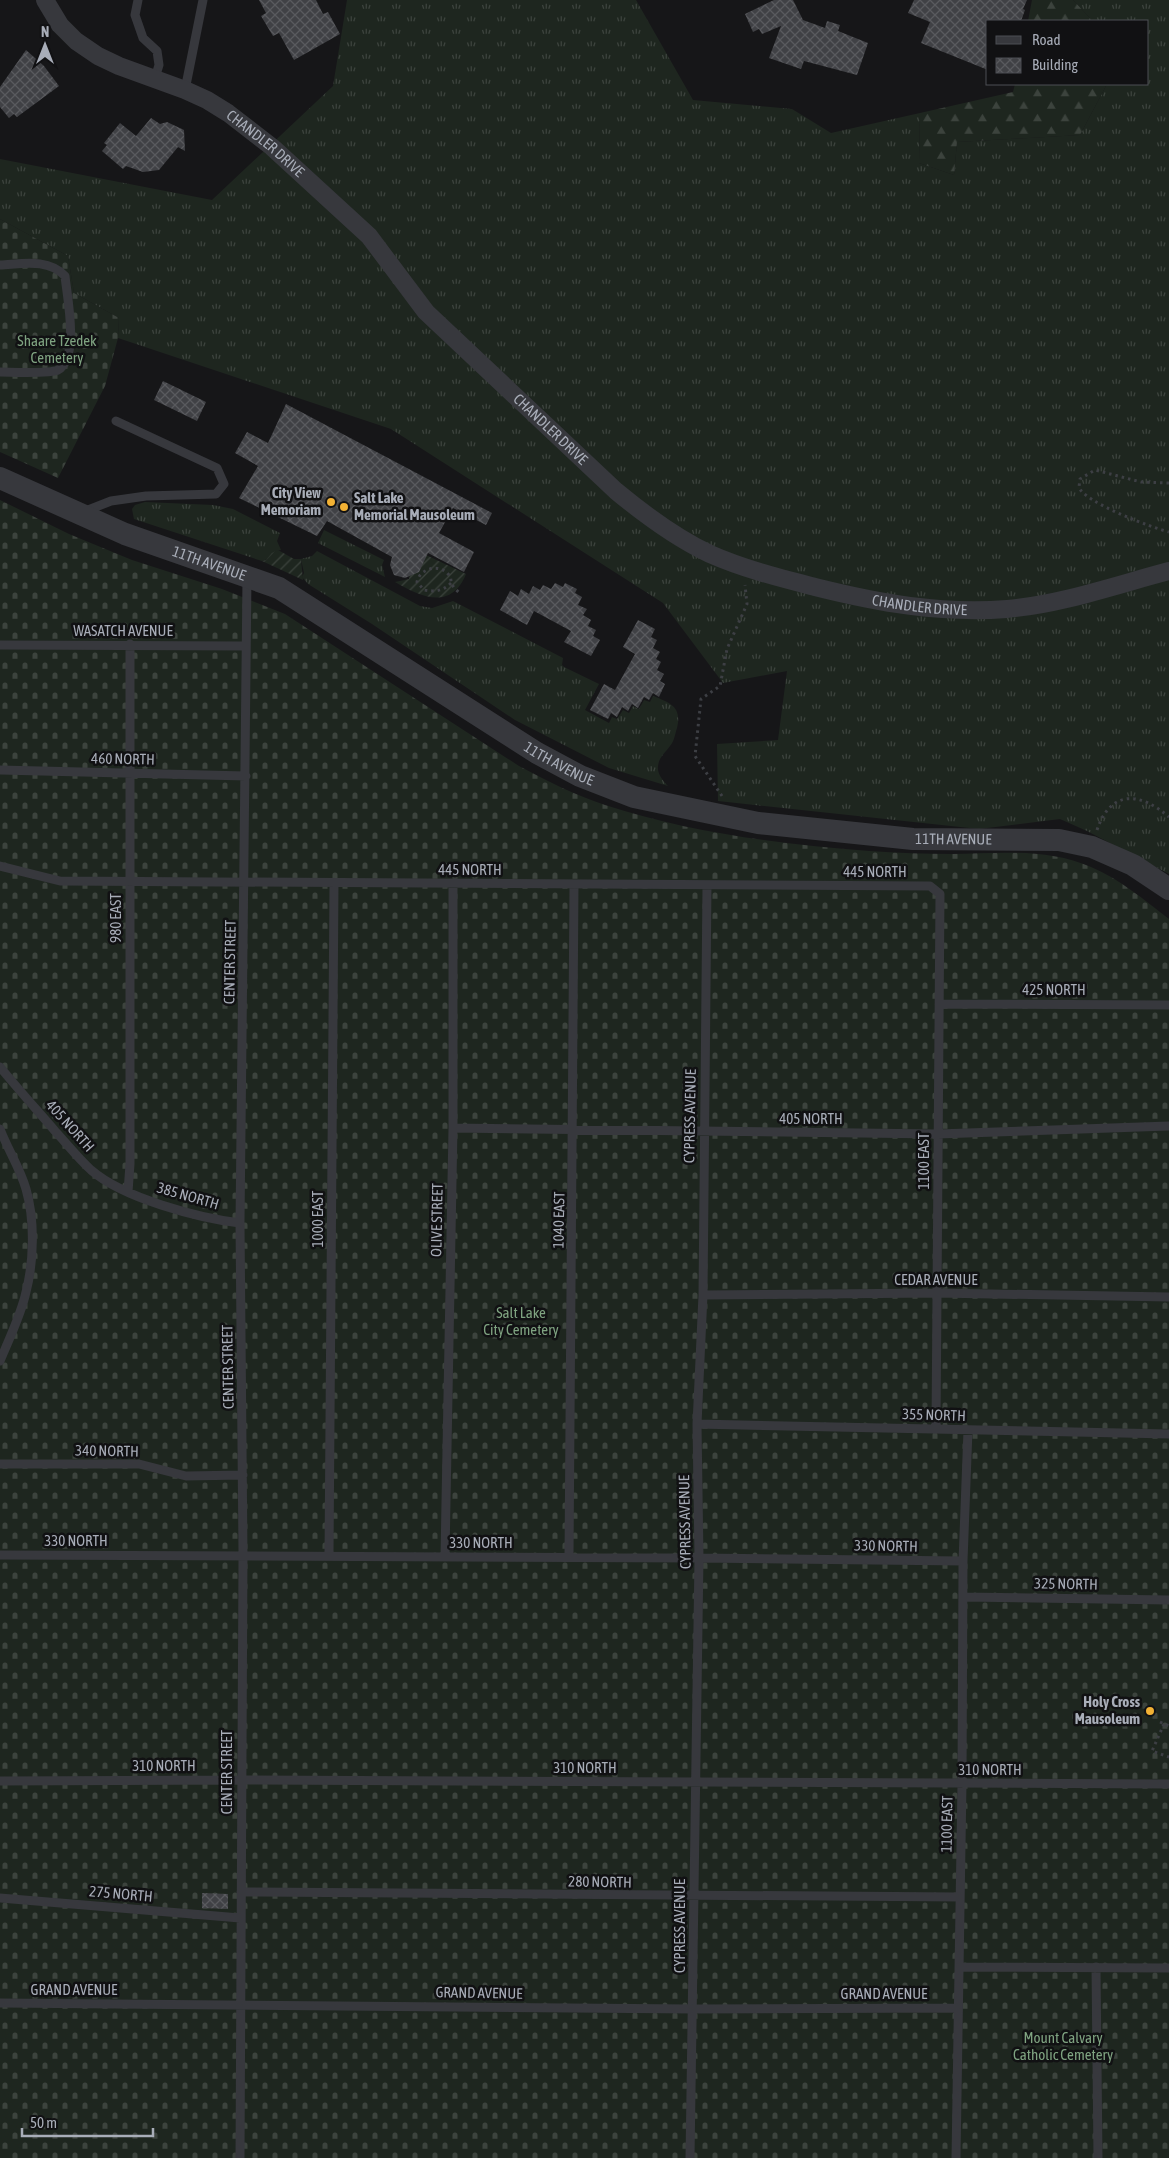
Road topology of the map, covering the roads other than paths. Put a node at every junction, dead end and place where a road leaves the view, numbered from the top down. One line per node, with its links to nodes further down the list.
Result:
1 (45, 0): 4 (street, CHANDLER DRIVE)
2 (138, 0): 4 (lane)
3 (203, 0): 5 (lane)
4 (155, 78): 5 (street, CHANDLER DRIVE)
5 (186, 90): 11 (street, CHANDLER DRIVE)
6 (0, 265): 7 (lane)
7 (0, 372)
8 (116, 421): 10 (lane)
9 (0, 478): 10 (street, 11TH AVENUE)
10 (79, 514): 12 (street, 11TH AVENUE)
11 (1169, 570)
12 (247, 577): 15 (lane, CENTER STREET); 26 (street, 11TH AVENUE)
13 (130, 644): 14 (lane, WASATCH AVENUE); 15 (lane, WASATCH AVENUE); 17 (lane, 980 EAST)
14 (0, 645)
15 (246, 646): 18 (lane, CENTER STREET)
16 (0, 770): 17 (lane, 460 NORTH)
17 (130, 773): 18 (lane, 460 NORTH); 20 (lane, 980 EAST)
18 (246, 776): 21 (lane, CENTER STREET)
19 (0, 866): 20 (lane, 445 NORTH)
20 (129, 881): 21 (lane, 445 NORTH); 37 (lane, 980 EAST)
21 (245, 883): 22 (lane, 445 NORTH); 38 (lane, CENTER STREET)
22 (334, 883): 23 (lane, 445 NORTH); 51 (lane, 1000 EAST)
23 (453, 884): 24 (lane, 445 NORTH); 32 (lane, OLIVE STREET)
24 (574, 884): 25 (lane, 445 NORTH); 34 (lane, 1040 EAST)
25 (707, 885): 27 (lane, 445 NORTH); 35 (lane, CYPRESS AVENUE)
26 (1169, 889)
27 (940, 894): 28 (lane, 1100 EAST)
28 (939, 1004): 29 (lane, 425 NORTH); 36 (lane, 1100 EAST)
29 (1169, 1004)
30 (0, 1067): 37 (lane, 405 NORTH)
31 (1169, 1126): 36 (lane, 405 NORTH)
32 (453, 1128): 34 (lane, 405 NORTH); 52 (lane, OLIVE STREET)
33 (0, 1130): 42 (lane)
34 (573, 1130): 35 (lane, 405 NORTH); 53 (lane, 1040 EAST)
35 (703, 1132): 36 (lane, 405 NORTH); 40 (lane, CYPRESS AVENUE)
36 (938, 1134): 39 (lane, 1100 EAST)
37 (128, 1192): 38 (lane, 385 NORTH)
38 (240, 1222): 48 (lane, CENTER STREET)
39 (937, 1293): 40 (lane, CEDAR AVENUE); 41 (lane, CEDAR AVENUE); 44 (lane, 1100 EAST)
40 (703, 1295): 43 (lane, CYPRESS AVENUE)
41 (1169, 1297)
42 (0, 1361)
43 (697, 1424): 44 (lane, 355 NORTH); 54 (lane, CYPRESS AVENUE)
44 (936, 1428): 45 (lane, 355 NORTH)
45 (968, 1430): 46 (lane, 355 NORTH); 55 (lane, 1100 EAST)
46 (1169, 1434)
47 (0, 1464): 48 (lane, 340 NORTH)
48 (243, 1475): 50 (lane, CENTER STREET)
49 (0, 1555): 50 (lane, 330 NORTH)
50 (243, 1556): 51 (lane, 330 NORTH); 58 (lane, CENTER STREET)
51 (329, 1556): 52 (lane, 330 NORTH)
52 (445, 1556): 53 (lane, 330 NORTH)
53 (569, 1557): 54 (lane, 330 NORTH)
54 (699, 1558): 55 (lane, 330 NORTH); 60 (lane, CYPRESS AVENUE)
55 (962, 1561): 56 (lane, 1100 EAST)
56 (962, 1597): 57 (lane, 325 NORTH); 61 (lane, 1100 EAST)
57 (1169, 1600)
58 (241, 1780): 59 (lane, 310 NORTH); 60 (lane, 310 NORTH); 63 (lane, CENTER STREET)
59 (0, 1781)
60 (695, 1782): 61 (lane, 310 NORTH); 64 (lane, CYPRESS AVENUE)
61 (962, 1783): 62 (lane, 310 NORTH); 65 (lane, 1100 EAST)
62 (1169, 1784)
63 (241, 1892): 64 (lane, 280 NORTH); 67 (lane, CENTER STREET)
64 (693, 1897): 65 (lane, 280 NORTH); 74 (lane, CYPRESS AVENUE)
65 (960, 1897): 68 (lane, 1100 EAST)
66 (0, 1898): 67 (lane, 275 NORTH)
67 (240, 1918): 72 (lane, CENTER STREET)
68 (959, 1967): 69 (lane); 73 (lane, 1100 EAST)
69 (1096, 1967): 70 (lane); 78 (lane)
70 (1169, 1968)
71 (0, 2003): 72 (lane, GRAND AVENUE)
72 (240, 2004): 74 (lane, GRAND AVENUE); 75 (lane, CENTER STREET)
73 (958, 2008): 74 (lane, GRAND AVENUE); 77 (lane, 1100 EAST)
74 (693, 2009): 76 (lane, CYPRESS AVENUE)
75 (240, 2158)
76 (690, 2158)
77 (956, 2158)
78 (1098, 2158)

